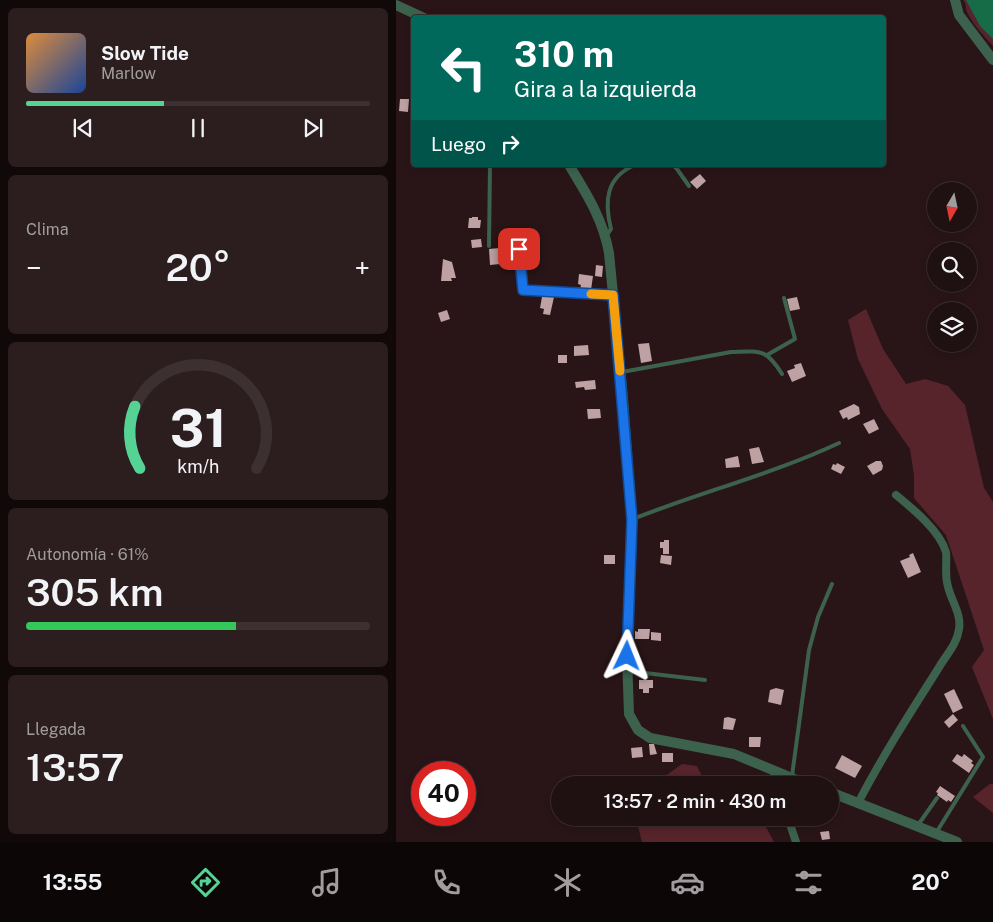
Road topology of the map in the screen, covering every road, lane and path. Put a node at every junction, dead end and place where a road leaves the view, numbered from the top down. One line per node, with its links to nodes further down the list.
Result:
1 (955, 0): 4 (street)
2 (396, 5): 3 (street)
3 (418, 15)
4 (993, 60)
5 (490, 167): 11 (lane)
6 (570, 167): 10 (street)
7 (632, 167): 10 (lane)
8 (675, 167): 9 (lane)
9 (689, 186)
10 (606, 236): 13 (street)
11 (489, 246)
12 (519, 249): 13 (lane)
13 (613, 295): 16 (street)
14 (784, 298): 15 (lane)
15 (767, 355): 16 (lane); 17 (lane)
16 (620, 372): 20 (street)
17 (782, 374)
18 (839, 443): 20 (lane)
19 (896, 495): 31 (street)
20 (632, 520): 22 (street)
21 (832, 584): 28 (lane)
22 (627, 671): 23 (lane); 25 (street)
23 (705, 680)
24 (963, 726): 34 (lane)
25 (773, 770): 26 (street); 27 (street)
26 (775, 776)
27 (786, 776)
28 (792, 776)
29 (839, 796): 31 (street)
30 (937, 798): 33 (lane)
31 (858, 803): 33 (street)
32 (791, 826): 35 (street)
33 (917, 826): 34 (street)
34 (936, 833): 36 (street)
35 (796, 842)
36 (957, 842)

